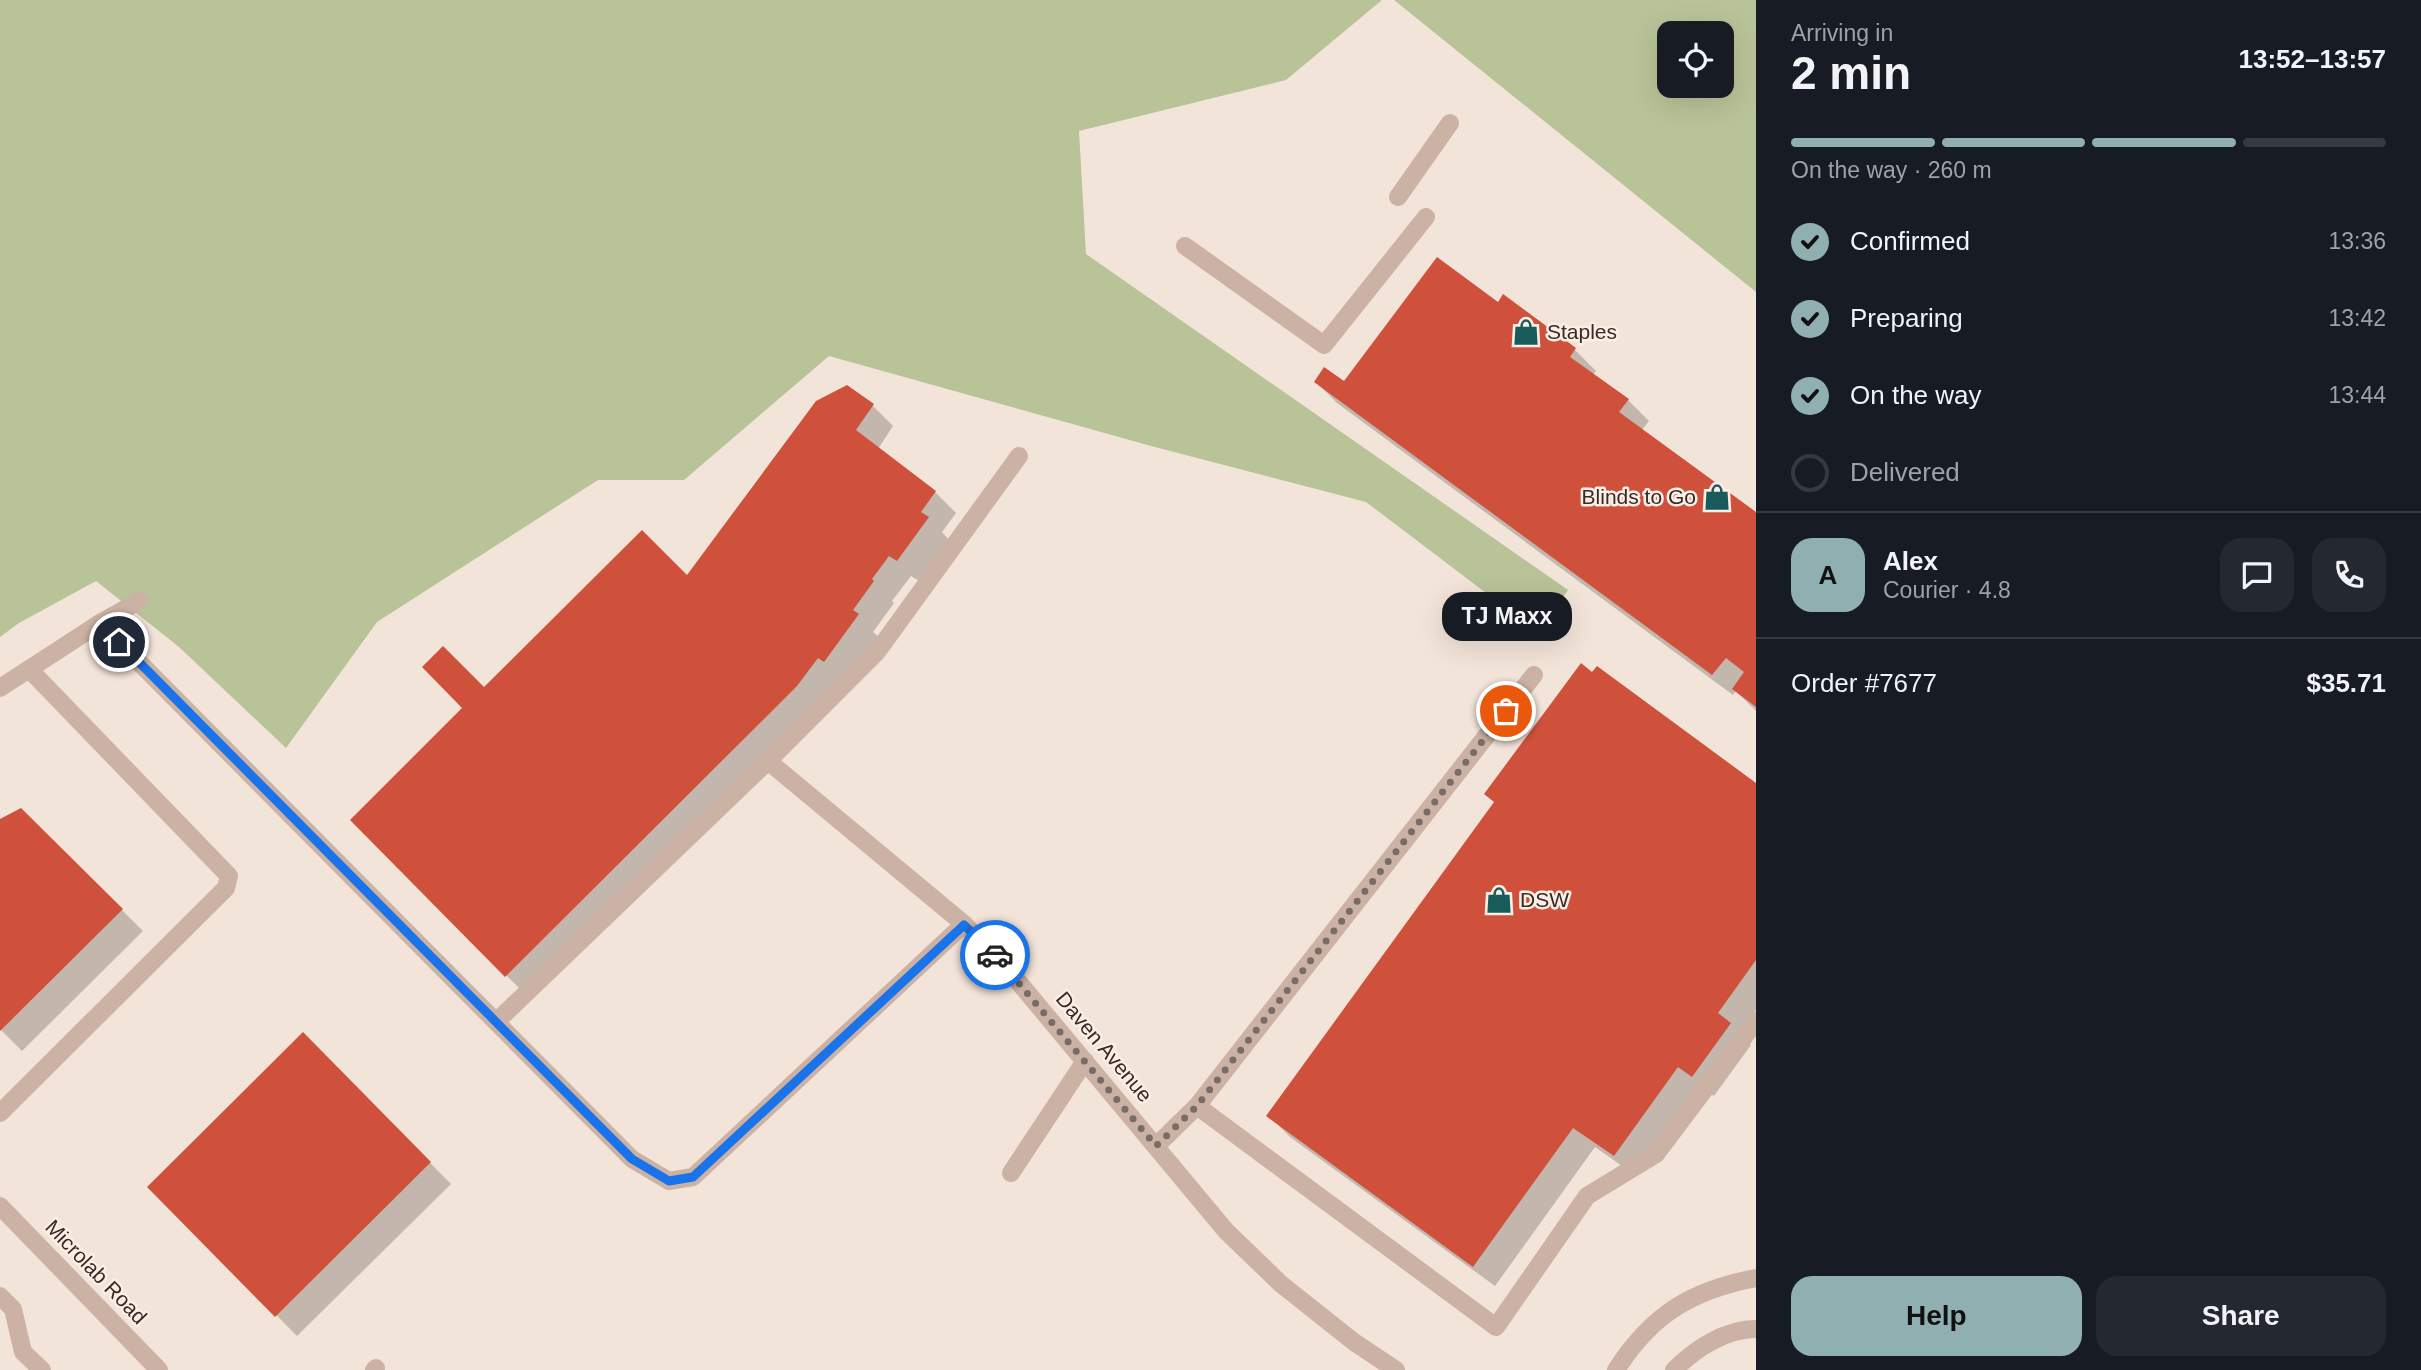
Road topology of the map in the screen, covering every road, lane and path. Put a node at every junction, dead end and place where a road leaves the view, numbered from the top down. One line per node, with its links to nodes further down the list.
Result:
1 (1450, 123): 2 (street)
2 (1398, 197)
3 (1426, 217): 4 (street)
4 (1185, 246)
5 (1019, 456): 11 (street)
6 (139, 601): 7 (street)
7 (100, 623): 8 (street); 14 (street)
8 (29, 669): 10 (street); 17 (street)
9 (1534, 675): 16 (street)
10 (0, 688)
11 (768, 761): 12 (street, Daven Avenue); 14 (street)
12 (964, 925): 14 (street); 15 (street, Daven Avenue)
13 (1756, 1021): 16 (street)
14 (496, 1022)
15 (1085, 1061): 18 (street, Daven Avenue); 19 (street)
16 (1197, 1106): 18 (street)
17 (0, 1112)
18 (1156, 1146): 26 (street, Daven Avenue)
19 (1011, 1173)
20 (0, 1206): 25 (street, Microlab Road)
21 (1756, 1278): 27 (street)
22 (0, 1296): 24 (street)
23 (1756, 1329): 28 (street)
24 (42, 1370)
25 (159, 1370)
26 (1396, 1370)
27 (1616, 1370)
28 (1674, 1370)

